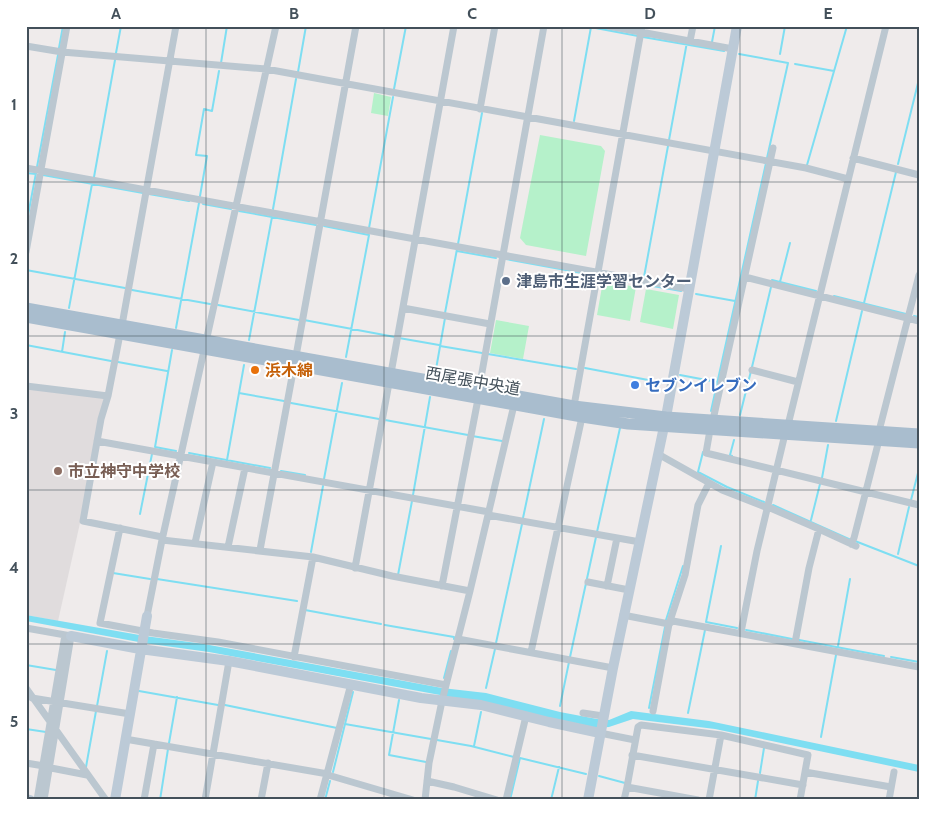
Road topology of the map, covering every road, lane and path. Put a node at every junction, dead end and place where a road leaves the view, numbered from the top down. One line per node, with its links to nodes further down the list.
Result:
1 (67, 26): 16 (street)
2 (176, 26): 17 (street)
3 (276, 26): 18 (street)
4 (356, 26): 19 (street)
5 (454, 26): 20 (street)
6 (495, 26): 21 (street)
7 (544, 26): 22 (street)
8 (608, 26): 12 (street)
9 (693, 26): 13 (street)
10 (737, 26): 15 (street)
11 (886, 26): 26 (street)
12 (642, 29): 13 (street); 23 (street)
13 (690, 41): 15 (street)
14 (26, 46): 16 (street)
15 (732, 49): 25 (street)
16 (62, 52): 17 (street); 29 (street)
17 (170, 61): 18 (street); 32 (street)
18 (266, 69): 19 (street); 33 (street)
19 (345, 84): 20 (street); 34 (street)
20 (440, 102): 21 (street); 35 (street)
21 (480, 109): 22 (street)
22 (528, 117): 23 (street); 37 (street)
23 (622, 135): 25 (street); 38 (street)
24 (773, 148): 27 (street)
25 (714, 151): 27 (street); 41 (street)
26 (853, 158): 30 (street); 31 (street)
27 (767, 162): 31 (street); 40 (street)
28 (26, 168): 29 (street)
29 (41, 171): 32 (street); 36 (street)
30 (919, 175)
31 (848, 179): 42 (street)
32 (146, 190): 33 (street); 49 (street)
33 (236, 206): 34 (street); 50 (street)
34 (320, 222): 35 (street); 51 (street)
35 (415, 239): 37 (street); 44 (street)
36 (26, 252)
37 (503, 255): 38 (street); 48 (street)
38 (597, 272): 41 (street); 59 (street)
39 (919, 275): 46 (street)
40 (745, 277): 42 (street); 62 (street)
41 (689, 289): 61 (street)
42 (819, 296): 46 (street); 54 (street)
43 (26, 308): 49 (main road, 西尾張中央道)
44 (403, 308): 48 (street); 53 (street)
45 (26, 317): 49 (main road, 西尾張中央道)
46 (908, 318): 47 (street); 65 (street)
47 (919, 321)
48 (490, 324): 56 (street)
49 (121, 330): 50 (main road, 西尾張中央道); 57 (street)
50 (205, 345): 51 (main road, 西尾張中央道); 69 (street)
51 (295, 361): 53 (main road, 西尾張中央道); 73 (street)
52 (752, 370): 54 (street)
53 (390, 378): 56 (main road, 西尾張中央道); 75 (street)
54 (798, 382): 63 (street)
55 (26, 386): 57 (street)
56 (478, 394): 58 (main road, 西尾張中央道); 59 (main road, 西尾張中央道); 77 (street)
57 (108, 396): 66 (street)
58 (514, 405): 60 (main road, 西尾張中央道); 80 (street)
59 (574, 406): 61 (main road, 西尾張中央道)
60 (582, 417): 61 (main road, 西尾張中央道); 82 (street)
61 (665, 422): 62 (main road, 西尾張中央道); 68 (street)
62 (712, 425): 63 (main road, 西尾張中央道); 72 (street)
63 (786, 430): 65 (main road, 西尾張中央道); 72 (street)
64 (919, 434): 65 (main road, 西尾張中央道)
65 (879, 436): 67 (main road, 西尾張中央道); 76 (street)
66 (97, 441): 69 (street); 81 (street)
67 (919, 443)
68 (658, 454): 74 (street); 86 (street)
69 (180, 456): 70 (street); 84 (street)
70 (213, 462): 71 (street); 87 (street)
71 (245, 468): 73 (street); 88 (street)
72 (777, 470): 76 (street); 79 (street)
73 (274, 473): 75 (street); 89 (street)
74 (709, 483): 79 (street); 99 (street)
75 (369, 491): 77 (street); 91 (street)
76 (866, 492): 78 (street); 83 (street)
77 (457, 506): 80 (street); 93 (street)
78 (919, 506)
79 (768, 508): 83 (street); 102 (street)
80 (488, 514): 82 (street); 96 (street)
81 (120, 528): 84 (street); 101 (street)
82 (558, 528): 85 (street); 107 (street)
83 (819, 529): 105 (street)
84 (162, 538): 87 (street); 98 (street)
85 (617, 538): 86 (street); 94 (street)
86 (640, 542): 95 (street)
87 (196, 543): 88 (street)
88 (228, 547): 89 (street)
89 (260, 550): 90 (street)
90 (314, 557): 91 (street); 108 (street)
91 (355, 568): 93 (street)
92 (588, 582): 94 (street)
93 (442, 586): 96 (street)
94 (607, 586): 95 (street)
95 (629, 590): 97 (street)
96 (470, 591): 104 (street)
97 (624, 615): 99 (street); 111 (street)
98 (147, 616): 101 (street)
99 (668, 624): 102 (street); 118 (street)
100 (26, 628): 103 (street)
101 (144, 632): 106 (street); 108 (street)
102 (741, 632): 105 (street)
103 (68, 636): 106 (street); 117 (street)
104 (458, 639): 107 (street); 113 (street)
105 (795, 643): 110 (street)
106 (141, 647): 109 (street); 120 (street)
107 (531, 652): 111 (street)
108 (294, 657): 113 (street)
109 (229, 661): 112 (street); 129 (street)
110 (919, 667)
111 (612, 668): 122 (street)
112 (351, 684): 116 (street); 137 (street)
113 (446, 686): 116 (street)
114 (26, 688): 115 (street)
115 (30, 697): 117 (street); 123 (street)
116 (442, 699): 121 (street); 139 (street)
117 (57, 702): 120 (street); 123 (street)
118 (653, 711)
119 (583, 713): 122 (street)
120 (130, 714): 126 (street)
121 (526, 716): 124 (street); 156 (street)
122 (603, 716): 124 (street)
123 (53, 726): 133 (street); 138 (street)
124 (600, 730): 127 (street); 157 (street)
125 (721, 735): 127 (street); 134 (street); 135 (street)
126 (125, 739): 128 (street); 148 (street)
127 (635, 740): 130 (street)
128 (154, 744): 129 (street); 149 (street)
129 (213, 754): 132 (street); 150 (street)
130 (632, 755): 134 (street); 141 (street)
131 (26, 763): 133 (street)
132 (268, 763): 137 (street); 151 (street)
133 (46, 767): 138 (street); 145 (street); 146 (street)
134 (714, 769): 140 (street); 160 (street)
135 (805, 772): 140 (street); 142 (street)
136 (894, 772): 142 (street)
137 (328, 774): 152 (street); 153 (street)
138 (87, 775): 147 (street)
139 (427, 781): 154 (street); 155 (street)
140 (803, 785): 161 (street)
141 (626, 787): 158 (street); 159 (street)
142 (891, 787): 162 (street)
143 (26, 799): 144 (street)
144 (30, 800)
145 (38, 800)
146 (44, 800)
147 (106, 800)
148 (115, 800)
149 (144, 800)
150 (205, 800)
151 (262, 800)
152 (320, 800)
153 (413, 800)
154 (425, 800)
155 (497, 800)
156 (506, 800)
157 (588, 800)
158 (624, 800)
159 (698, 800)
160 (709, 800)
161 (800, 800)
162 (889, 800)

